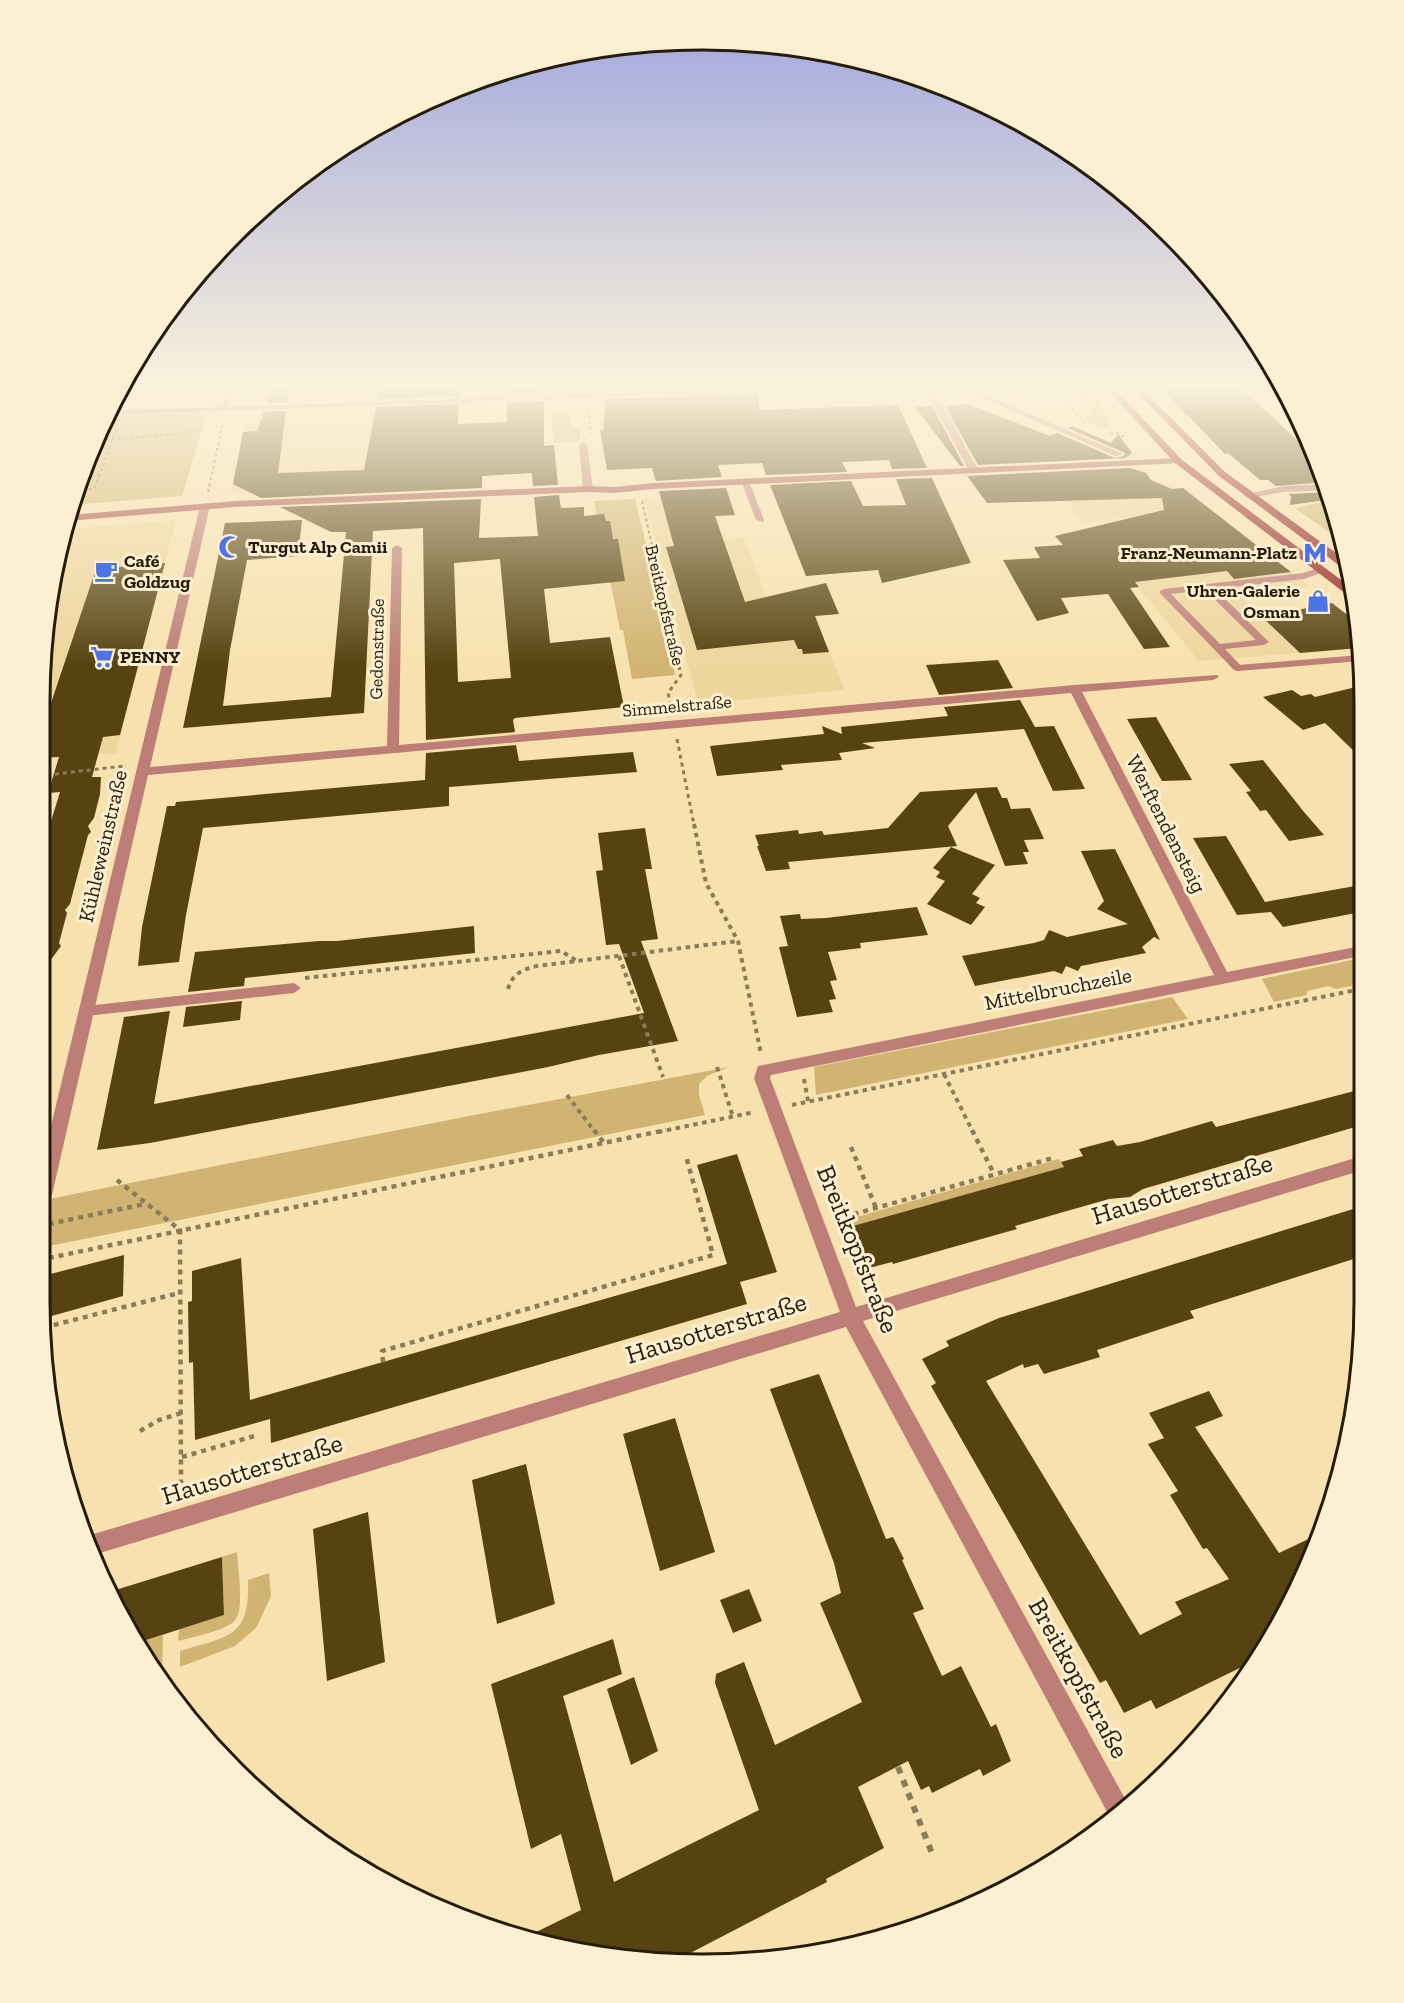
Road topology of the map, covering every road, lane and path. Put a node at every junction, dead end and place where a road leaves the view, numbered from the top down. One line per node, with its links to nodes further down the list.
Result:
1 (97, 480): 10 (path)
2 (210, 480): 11 (path)
3 (587, 480): 9 (street)
4 (757, 480): 7 (street)
5 (1204, 480): 19 (main road)
6 (1231, 480): 12 (main road)
7 (745, 481): 9 (street); 16 (lane)
8 (1318, 487): 12 (street)
9 (588, 489): 14 (street)
10 (85, 490)
11 (208, 490)
12 (1248, 495): 18 (main road)
13 (641, 496): 27 (path, Breitkopfstraße)
14 (205, 506): 15 (street); 31 (street, Kühleweinstraße)
15 (77, 517)
16 (760, 520)
17 (397, 548): 29 (street, Gedonstraße)
18 (1338, 560)
19 (1321, 570): 20 (lane); 21 (main road)
20 (1207, 587): 22 (lane); 22 (lane)
21 (1344, 587)
22 (1219, 647): 24 (lane)
23 (1353, 659): 24 (street)
24 (1238, 668)
25 (1214, 677): 26 (street, Simmelstraße)
26 (1074, 688): 29 (street, Simmelstraße); 38 (street, Werftendensteig)
27 (672, 711)
28 (677, 736): 33 (path)
29 (393, 750): 31 (street, Simmelstraße)
30 (123, 766): 32 (path)
31 (144, 771): 42 (street, Kühleweinstraße)
32 (50, 775)
33 (738, 940): 35 (path); 44 (path)
34 (1354, 952): 38 (street, Mittelbruchzeile)
35 (619, 956): 36 (path); 46 (path)
36 (577, 961): 37 (path); 40 (path)
37 (304, 978)
38 (1223, 978): 44 (street, Mittelbruchzeile)
39 (294, 988): 42 (lane)
40 (508, 989)
41 (1354, 991): 45 (path)
42 (86, 1011): 54 (street, Kühleweinstraße)
43 (717, 1067): 49 (path)
44 (764, 1070): 48 (street, Breitkopfstraße)
45 (944, 1074): 48 (path); 56 (path)
46 (663, 1077)
47 (567, 1095): 50 (path)
48 (773, 1108): 49 (path); 65 (street, Breitkopfstraße)
49 (733, 1116): 50 (path)
50 (604, 1143): 62 (path)
51 (851, 1147): 59 (path)
52 (686, 1156): 67 (path)
53 (1053, 1158): 56 (path)
54 (50, 1165)
55 (1354, 1166): 65 (street, Hausotterstraße)
56 (994, 1174): 59 (path)
57 (117, 1180): 58 (path)
58 (146, 1204): 61 (path); 62 (path)
59 (876, 1208): 60 (path)
60 (844, 1217)
61 (50, 1224)
62 (180, 1230): 63 (path); 64 (path)
63 (50, 1258)
64 (178, 1293): 66 (path); 68 (path)
65 (850, 1315): 73 (street, Hausotterstraße); 75 (street, Breitkopfstraße)
66 (51, 1326)
67 (383, 1362)
68 (181, 1413): 69 (path); 71 (path)
69 (140, 1431)
70 (258, 1435): 71 (path)
71 (182, 1457): 72 (path)
72 (181, 1483)
73 (96, 1543)
74 (898, 1767): 76 (path)
75 (1116, 1805)
76 (933, 1856)

